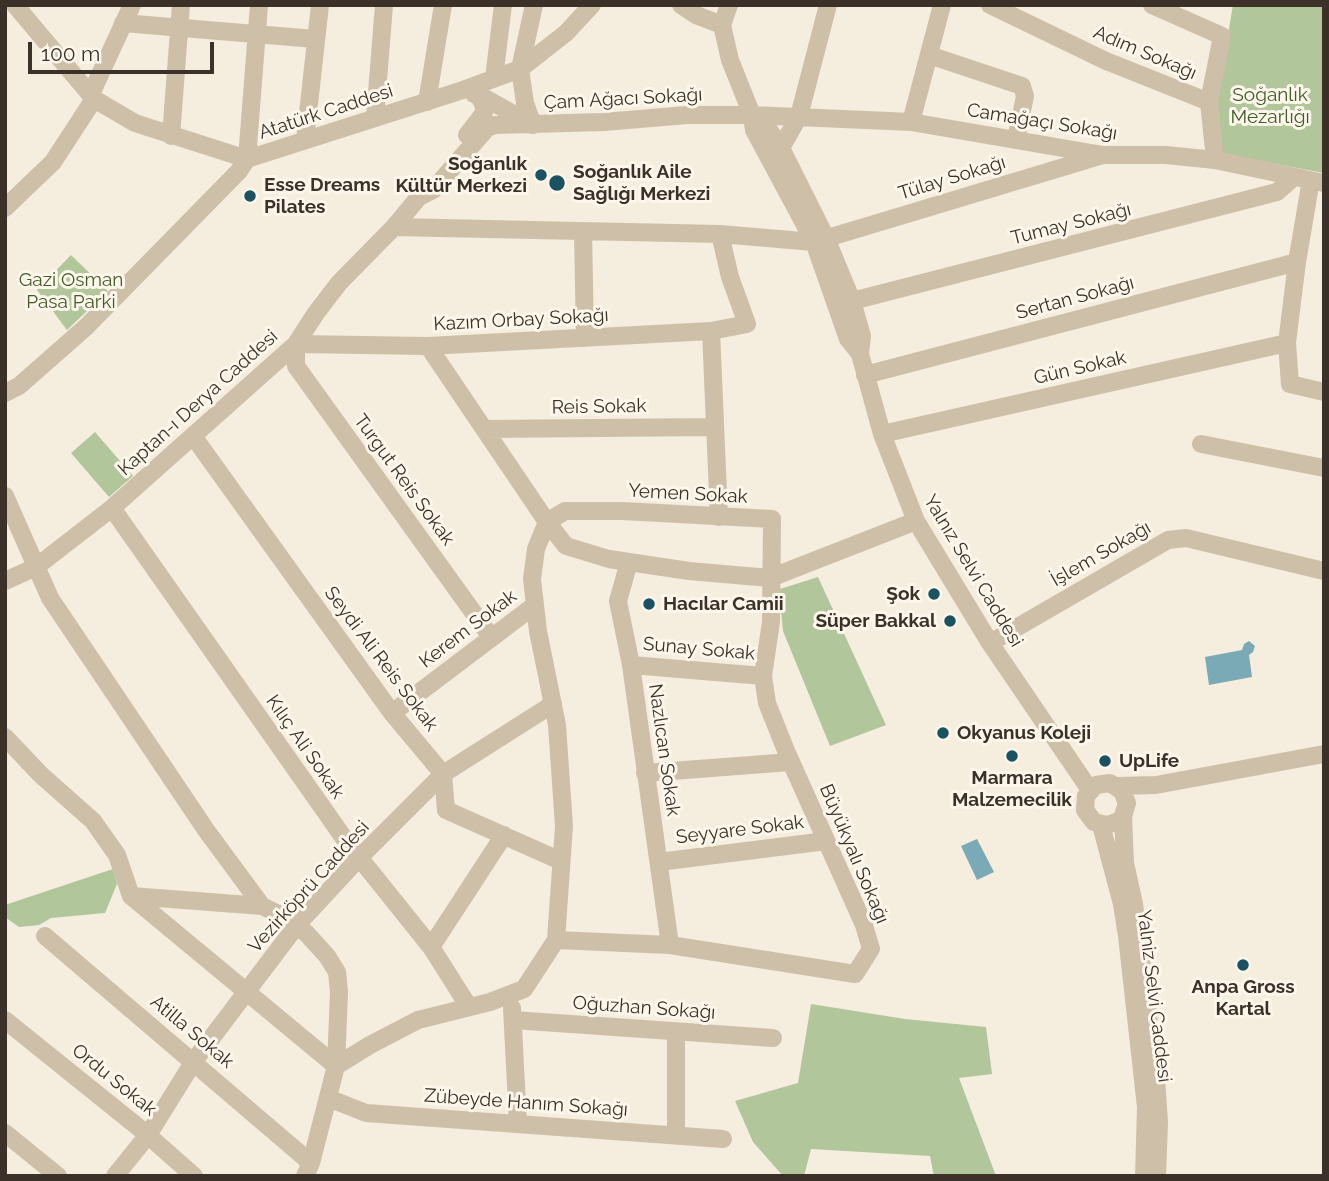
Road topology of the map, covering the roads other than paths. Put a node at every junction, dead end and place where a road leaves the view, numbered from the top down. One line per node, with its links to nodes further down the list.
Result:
1 (15, 5): 26 (street, Atatürk Caddesi)
2 (132, 5): 17 (street)
3 (181, 5): 19 (street)
4 (259, 5): 20 (street)
5 (320, 5): 21 (street)
6 (384, 5): 31 (street)
7 (443, 5): 27 (street)
8 (503, 5): 24 (street)
9 (534, 5): 23 (street)
10 (592, 5): 23 (street, Atatürk Caddesi)
11 (681, 5): 18 (street)
12 (729, 5): 18 (street)
13 (828, 5): 30 (street)
14 (943, 5): 22 (street)
15 (990, 5): 28 (street, Adım Sokağı)
16 (1152, 5): 28 (street)
17 (123, 23): 19 (street); 26 (street)
18 (722, 25): 29 (street, Yalnız Selvi Caddesi)
19 (178, 28): 20 (street); 34 (street)
20 (258, 33): 21 (street); 40 (street)
21 (315, 38): 35 (street)
22 (929, 55): 32 (street); 36 (street)
23 (520, 69): 24 (street, Atatürk Caddesi); 33 (street)
24 (494, 78): 25 (street, Atatürk Caddesi)
25 (471, 93): 27 (street, Atatürk Caddesi); 33 (street, Çam Ağacı Sokağı); 44 (street, Kaptan-ı Derya Caddesi)
26 (92, 97): 34 (street, Atatürk Caddesi); 45 (street)
27 (427, 102): 31 (street, Atatürk Caddesi)
28 (1209, 102): 41 (street)
29 (752, 115): 30 (street, Camağaçı Sokağı); 33 (street, Çam Ağacı Sokağı); 37 (street, Yalnız Selvi Caddesi); 49 (street, Yalnız Selvi Caddesi)
30 (799, 116): 32 (street, Camağaçı Sokağı); 37 (street)
31 (375, 118): 35 (street, Atatürk Caddesi)
32 (911, 122): 36 (street, Camağaçı Sokağı)
33 (533, 125): 44 (street, Kaptan-ı Derya Caddesi)
34 (171, 136): 38 (street, Atatürk Caddesi)
35 (305, 140): 40 (street, Atatürk Caddesi)
36 (1016, 140): 39 (street, Camağaçı Sokağı)
37 (781, 148): 49 (street, Yalnız Selvi Caddesi)
38 (221, 152): 40 (street, Atatürk Caddesi); 43 (street)
39 (1103, 155): 41 (street, Camağaçı Sokağı); 49 (street, Tülay Sokağı)
40 (247, 159): 43 (street)
41 (1215, 160): 42 (street, Camağaçı Sokağı)
42 (1309, 180): 50 (street); 51 (street, Tumay Sokağı)
43 (224, 183): 60 (street)
44 (419, 197): 46 (street, Kaptan-ı Derya Caddesi)
45 (5, 208)
46 (394, 227): 47 (street); 55 (street, Kaptan-ı Derya Caddesi)
47 (583, 232): 48 (street); 53 (street)
48 (720, 234): 49 (street); 52 (street, Kazım Orbay Sokağı)
49 (820, 240): 51 (street, Yalnız Selvi Caddesi); 57 (street, Yalnız Selvi Caddesi)
50 (1297, 262): 54 (street); 58 (street, Sertan Sokağı)
51 (852, 301): 57 (street, Yalnız Selvi Caddesi)
52 (711, 331): 53 (street, Kazım Orbay Sokağı); 61 (street)
53 (585, 338): 56 (street, Kazım Orbay Sokağı)
54 (1287, 343): 59 (street); 63 (street, Gün Sokak)
55 (296, 344): 56 (street, Kazım Orbay Sokağı); 64 (street, Kaptan-ı Derya Caddesi); 78 (street, Turgut Reis Sokak)
56 (428, 346): 62 (street)
57 (860, 354): 58 (street, Yalnız Selvi Caddesi)
58 (864, 374): 63 (street, Yalnız Selvi Caddesi)
59 (1324, 391)
60 (5, 393)
61 (714, 427): 62 (street, Reis Sokak); 69 (street)
62 (484, 429): 71 (street)
63 (882, 434): 70 (street, Yalnız Selvi Caddesi)
64 (193, 436): 68 (street, Kaptan-ı Derya Caddesi); 83 (street, Seydi Ali Reis Sokak)
65 (1201, 444): 66 (street)
66 (1324, 468)
67 (5, 496): 73 (street)
68 (112, 508): 73 (street, Kaptan-ı Derya Caddesi); 96 (street, Kılıç Ali Sokak)
69 (719, 517): 71 (street, Yemen Sokak); 75 (street, Yemen Sokak)
70 (916, 521): 75 (street); 79 (street, Yalnız Selvi Caddesi)
71 (547, 522): 72 (street); 77 (street)
72 (629, 562): 75 (street); 80 (street, Nazlıcan Sokak)
73 (36, 567): 76 (street, Kaptan-ı Derya Caddesi); 100 (street)
74 (1324, 571): 79 (street, İşlem Sokağı)
75 (770, 578): 81 (street, Büyükyalı Sokağı)
76 (5, 581)
77 (535, 605): 78 (street, Kerem Sokak); 82 (street)
78 (491, 637): 83 (street, Kerem Sokak)
79 (990, 643): 91 (street, Yalnız Selvi Caddesi)
80 (631, 665): 81 (street, Sunay Sokak); 87 (street, Nazlıcan Sokak)
81 (763, 676): 86 (street, Büyükyalı Sokağı)
82 (553, 704): 88 (street, Vezirköprü Caddesi); 97 (street)
83 (392, 713): 88 (street, Seydi Ali Reis Sokak)
84 (5, 737): 99 (street)
85 (1324, 754): 89 (street)
86 (791, 762): 87 (street); 95 (street, Büyükyalı Sokağı)
87 (645, 773): 98 (street, Nazlıcan Sokak)
88 (443, 774): 94 (street); 96 (street, Vezirköprü Caddesi)
89 (1156, 785): 90 (street); 92 (street)
90 (1117, 786): 91 (street); 92 (street)
91 (1090, 790): 93 (street, Yalnız Selvi Caddesi)
92 (1125, 810): 93 (street); 126 (street)
93 (1101, 825): 125 (street, Yalniz Selvi Caddesi)
94 (504, 835): 97 (street); 105 (street)
95 (826, 841): 98 (street, Seyyare Sokak); 104 (street, Büyükyalı Sokağı)
96 (359, 858): 101 (street, Vezirköprü Caddesi); 105 (street, Kılıç Ali Sokak)
97 (561, 861): 103 (street)
98 (659, 862): 104 (street, Nazlıcan Sokak)
99 (131, 896): 100 (street); 106 (street)
100 (262, 906): 101 (street)
101 (297, 925): 106 (street, Vezirköprü Caddesi); 114 (street)
102 (45, 936): 113 (street, Atilla Sokak)
103 (555, 940): 104 (street, Büyükyalı Sokağı); 107 (street)
104 (670, 946)
105 (432, 947): 108 (street, Kılıç Ali Sokak)
106 (247, 991): 113 (street, Vezirköprü Caddesi); 114 (street)
107 (507, 995): 108 (street); 110 (street)
108 (469, 1007): 114 (street)
109 (5, 1020): 118 (street, Ordu Sokak)
110 (513, 1020): 111 (street, Oğuzhan Sokağı); 116 (street)
111 (676, 1031): 112 (street, Oğuzhan Sokağı); 119 (street)
112 (773, 1038)
113 (194, 1061): 118 (street, Vezirköprü Caddesi); 121 (street, Atilla Sokak)
114 (336, 1066): 115 (street)
115 (328, 1098): 116 (street, Zübeyde Hanım Sokağı); 121 (street)
116 (518, 1124): 119 (street, Zübeyde Hanım Sokağı)
117 (5, 1133): 122 (street)
118 (148, 1135): 123 (street, Vezirköprü Caddesi); 124 (street, Ordu Sokak)
119 (676, 1135): 120 (street, Zübeyde Hanım Sokağı)
120 (723, 1139)
121 (308, 1169)
122 (58, 1176)
123 (115, 1176)
124 (194, 1176)
125 (1144, 1176)
126 (1157, 1176)

